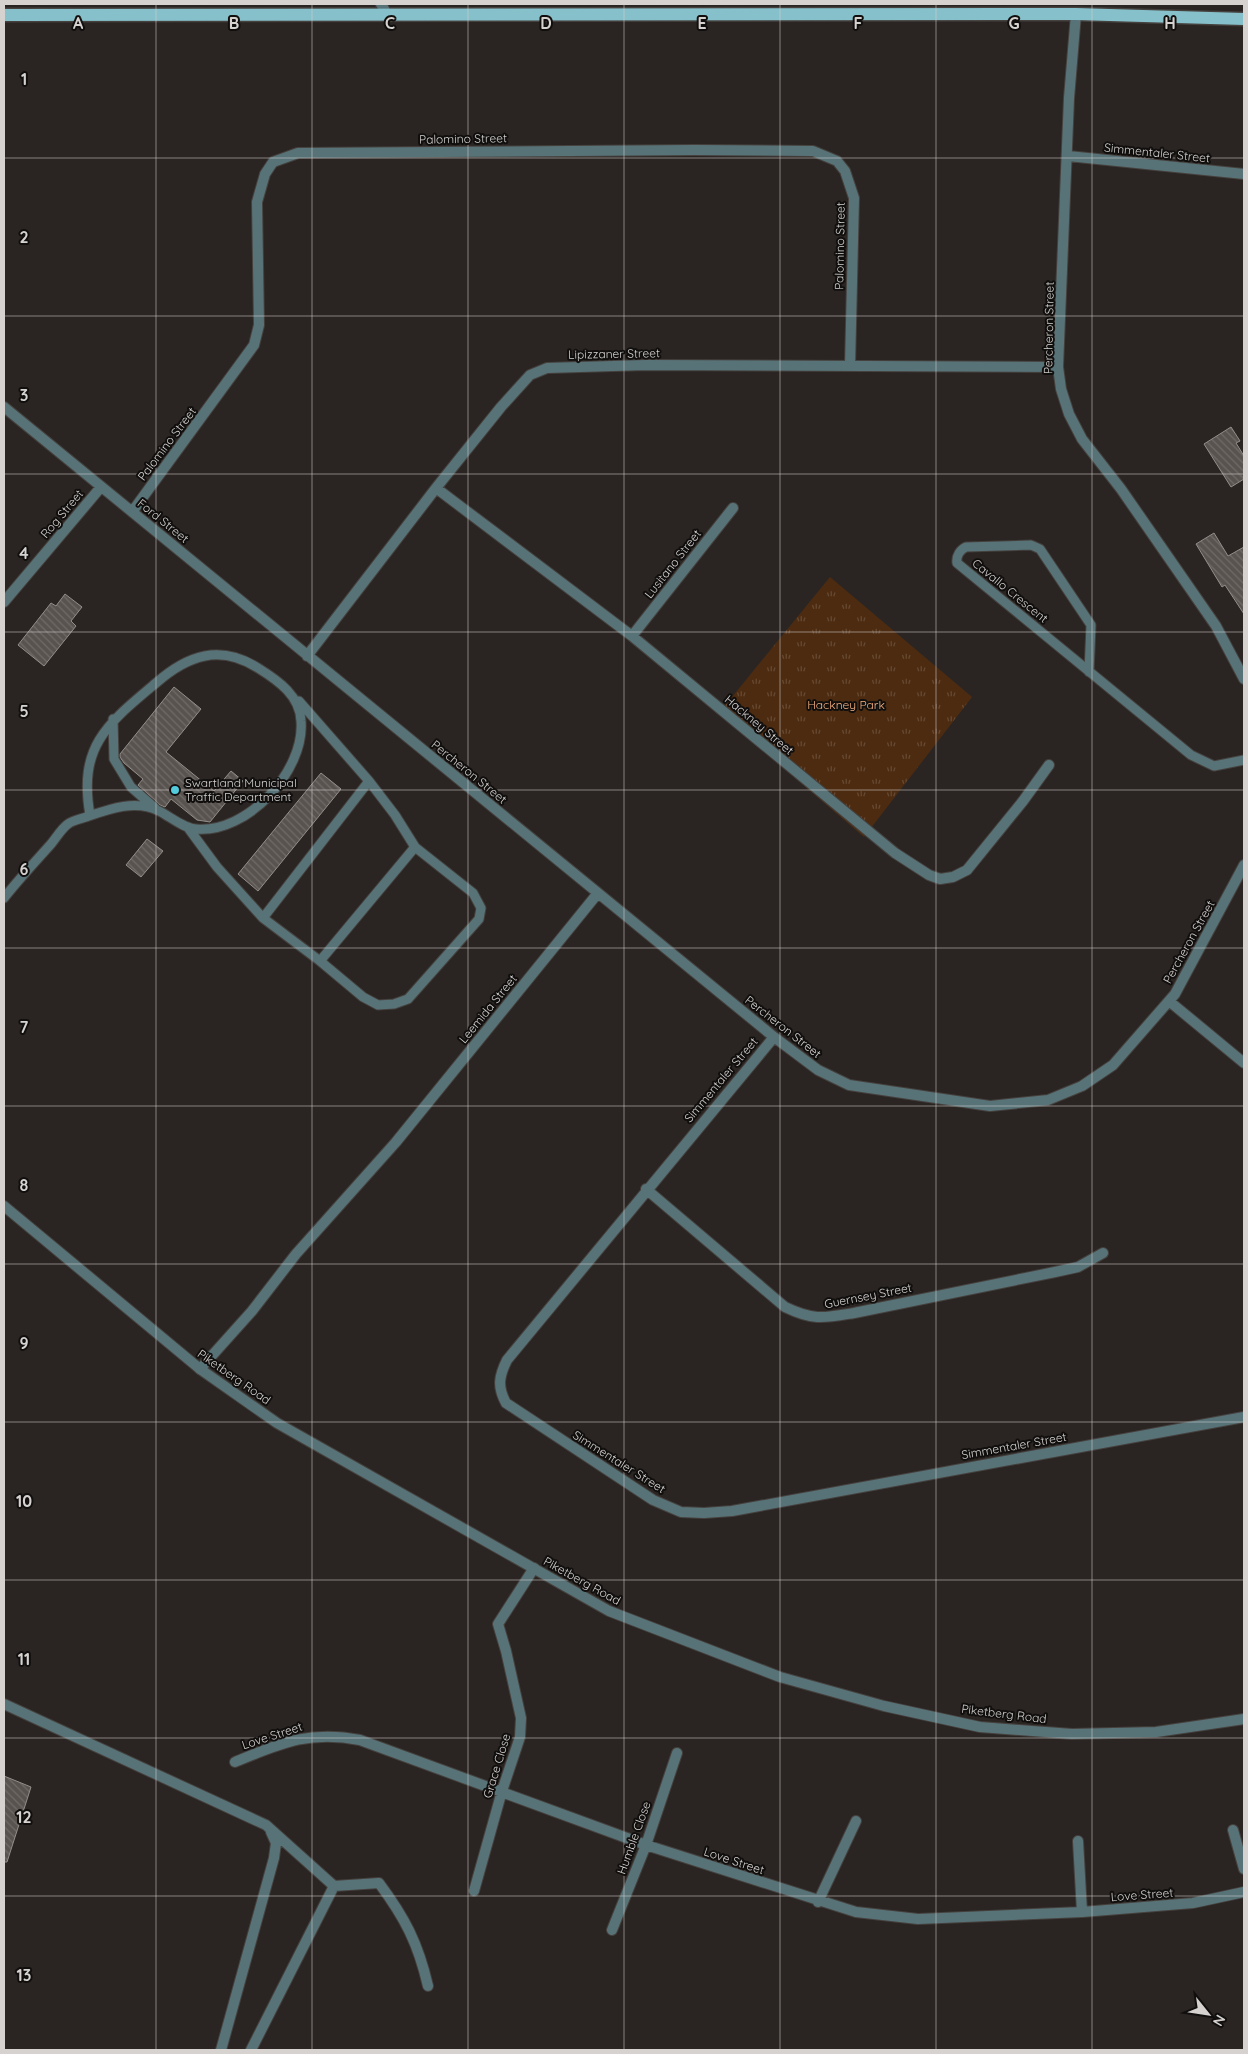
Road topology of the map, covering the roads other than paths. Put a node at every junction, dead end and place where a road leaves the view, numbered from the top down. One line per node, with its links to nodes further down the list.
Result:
1 (384, 9): 2 (main road); 3 (main road)
2 (729, 9): 4 (main road)
3 (4, 14)
4 (1076, 14): 5 (main road); 6 (street, Percheron Street)
5 (1244, 19)
6 (1068, 156): 7 (street, Simmentaler Street); 9 (street, Percheron Street)
7 (1244, 174)
8 (850, 366): 9 (street, Lipizzaner Street); 12 (street, Lipizzaner Street); 14 (street, Palomino Street)
9 (1058, 367): 19 (street, Percheron Street)
10 (4, 407): 11 (street, Ford Street)
11 (101, 487): 14 (street, Ford Street); 15 (street, Rog Street)
12 (436, 488): 16 (street, Hackney Street); 17 (street, Lipizzaner Street)
13 (733, 508): 16 (street, Lusitano Street)
14 (132, 512): 17 (street, Ford Street)
15 (4, 602)
16 (632, 636): 23 (street, Hackney Street)
17 (306, 656): 30 (street, Percheron Street)
18 (1089, 672): 18 (lane, Cavallo Crescent); 22 (lane, Cavallo Crescent)
19 (1244, 679)
20 (294, 696): 21 (lane); 24 (lane); 27 (lane)
21 (113, 719): 25 (lane); 26 (lane)
22 (1244, 760)
23 (1049, 765)
24 (369, 781): 28 (lane); 32 (lane)
25 (157, 810): 26 (lane); 27 (lane)
26 (90, 815): 31 (lane)
27 (189, 828): 32 (lane)
28 (415, 847): 33 (lane); 33 (lane)
29 (1244, 865): 34 (street, Percheron Street)
30 (598, 893): 35 (street, Percheron Street); 40 (street, Leemida Street)
31 (4, 898)
32 (263, 918): 33 (lane)
33 (320, 960)
34 (1169, 1000): 35 (street, Percheron Street); 36 (street)
35 (774, 1037): 37 (street, Simmentaler Street)
36 (1244, 1063)
37 (646, 1189): 39 (street, Guernsey Street); 41 (street, Simmentaler Street)
38 (4, 1206): 40 (street, Piketberg Road)
39 (1103, 1253)
40 (200, 1369): 42 (street, Piketberg Road)
41 (1244, 1417)
42 (534, 1568): 44 (street, Piketberg Road); 47 (street, Grace Close)
43 (4, 1704): 49 (street)
44 (1244, 1719)
45 (677, 1752): 52 (street, Humble Close)
46 (235, 1762): 47 (street, Love Street)
47 (502, 1791): 52 (street, Love Street); 55 (street, Grace Close)
48 (856, 1821): 57 (street)
49 (266, 1825): 54 (street); 62 (street)
50 (1232, 1830): 53 (street)
51 (1078, 1841): 58 (street)
52 (646, 1845): 57 (street, Love Street); 59 (street, Humble Close)
53 (1244, 1869)
54 (334, 1886): 60 (street); 61 (street)
55 (474, 1891)
56 (1244, 1892): 58 (street, Love Street)
57 (818, 1902): 58 (street, Love Street)
58 (1082, 1912)
59 (612, 1930)
60 (428, 1986)
61 (255, 2049)
62 (220, 2050)

